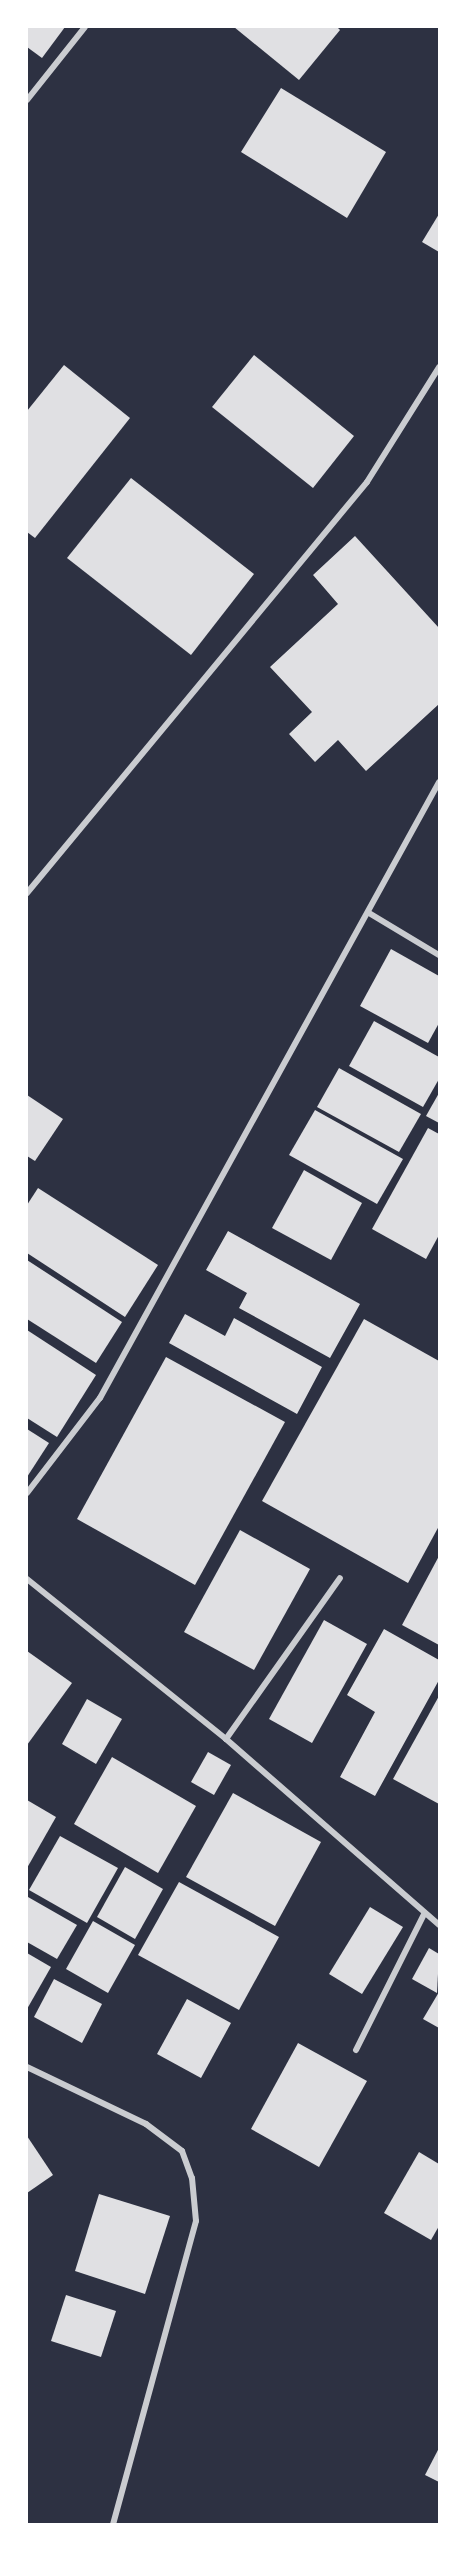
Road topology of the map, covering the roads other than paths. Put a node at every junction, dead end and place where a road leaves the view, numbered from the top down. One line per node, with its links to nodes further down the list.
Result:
1 (84, 27): 2 (street)
2 (27, 100)
3 (439, 367): 5 (street)
4 (439, 782): 6 (street)
5 (27, 893)
6 (369, 913): 7 (street); 8 (street)
7 (439, 956)
8 (27, 1492)
9 (340, 1578): 11 (street)
10 (27, 1579): 11 (street)
11 (226, 1739): 12 (street)
12 (424, 1914): 13 (street); 14 (street)
13 (439, 1925)
14 (356, 2050)
15 (27, 2067): 16 (street)
16 (113, 2524)

